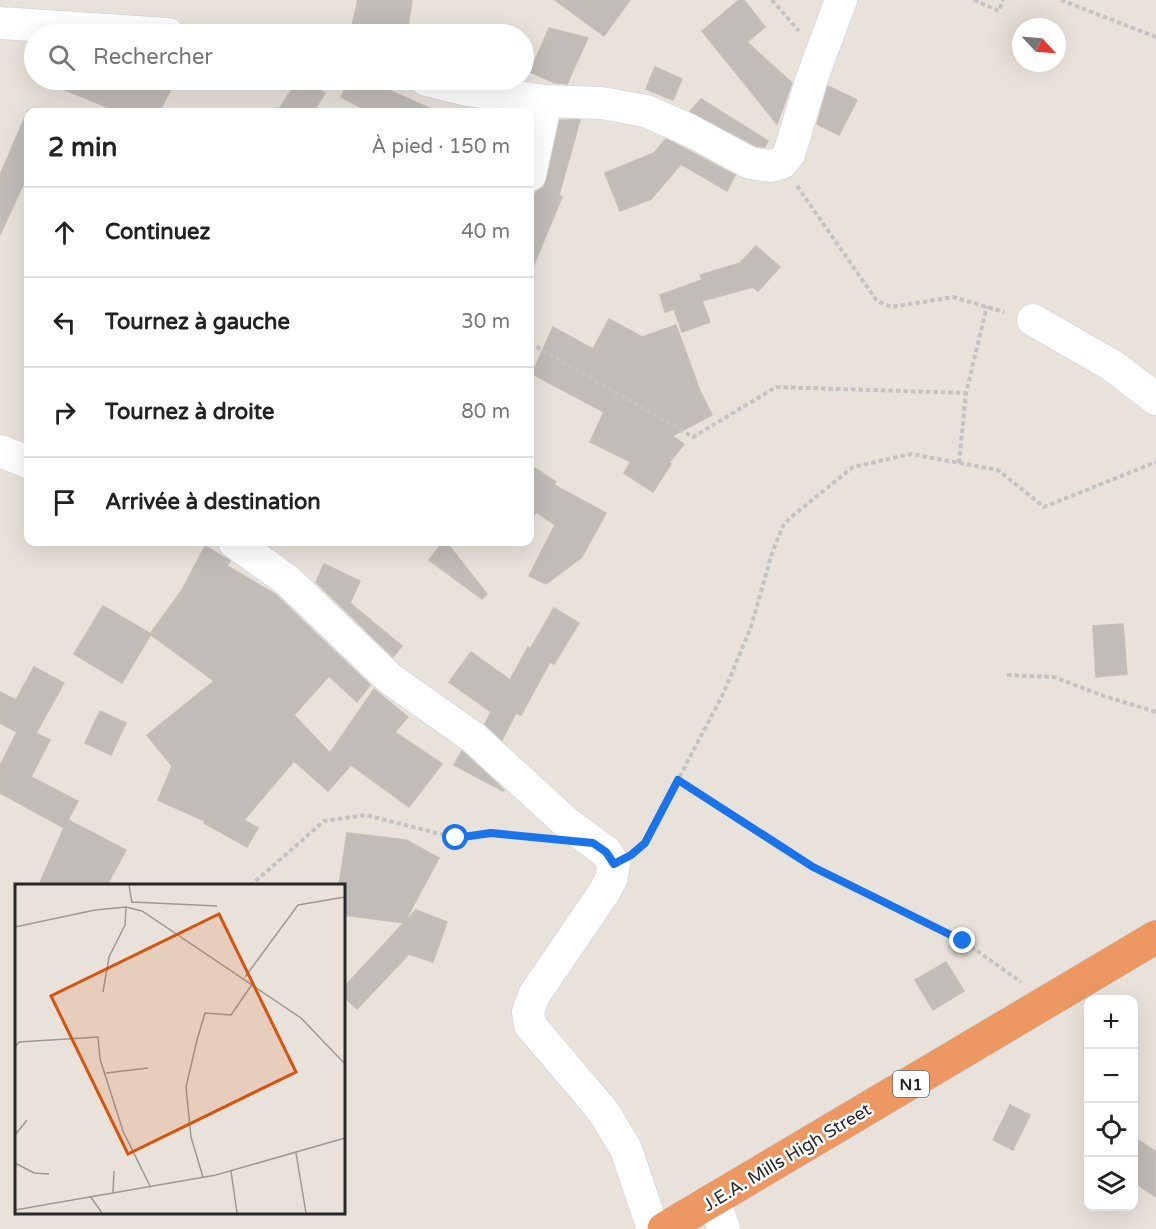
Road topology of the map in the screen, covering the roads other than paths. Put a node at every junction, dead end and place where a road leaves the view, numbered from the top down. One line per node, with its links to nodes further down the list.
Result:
1 (841, 0): 5 (street)
2 (0, 23): 3 (street)
3 (24, 25)
4 (467, 90): 5 (street)
5 (546, 101): 6 (street)
6 (534, 156)
7 (1033, 320): 8 (street)
8 (1156, 399)
9 (0, 451): 10 (street)
10 (24, 460)
11 (240, 546): 14 (street)
12 (1156, 938): 13 (highway, J.E.A. Mills High Street / N1)
13 (719, 1215): 15 (highway, J.E.A. Mills High Street / N1)
14 (653, 1229)
15 (664, 1229)

